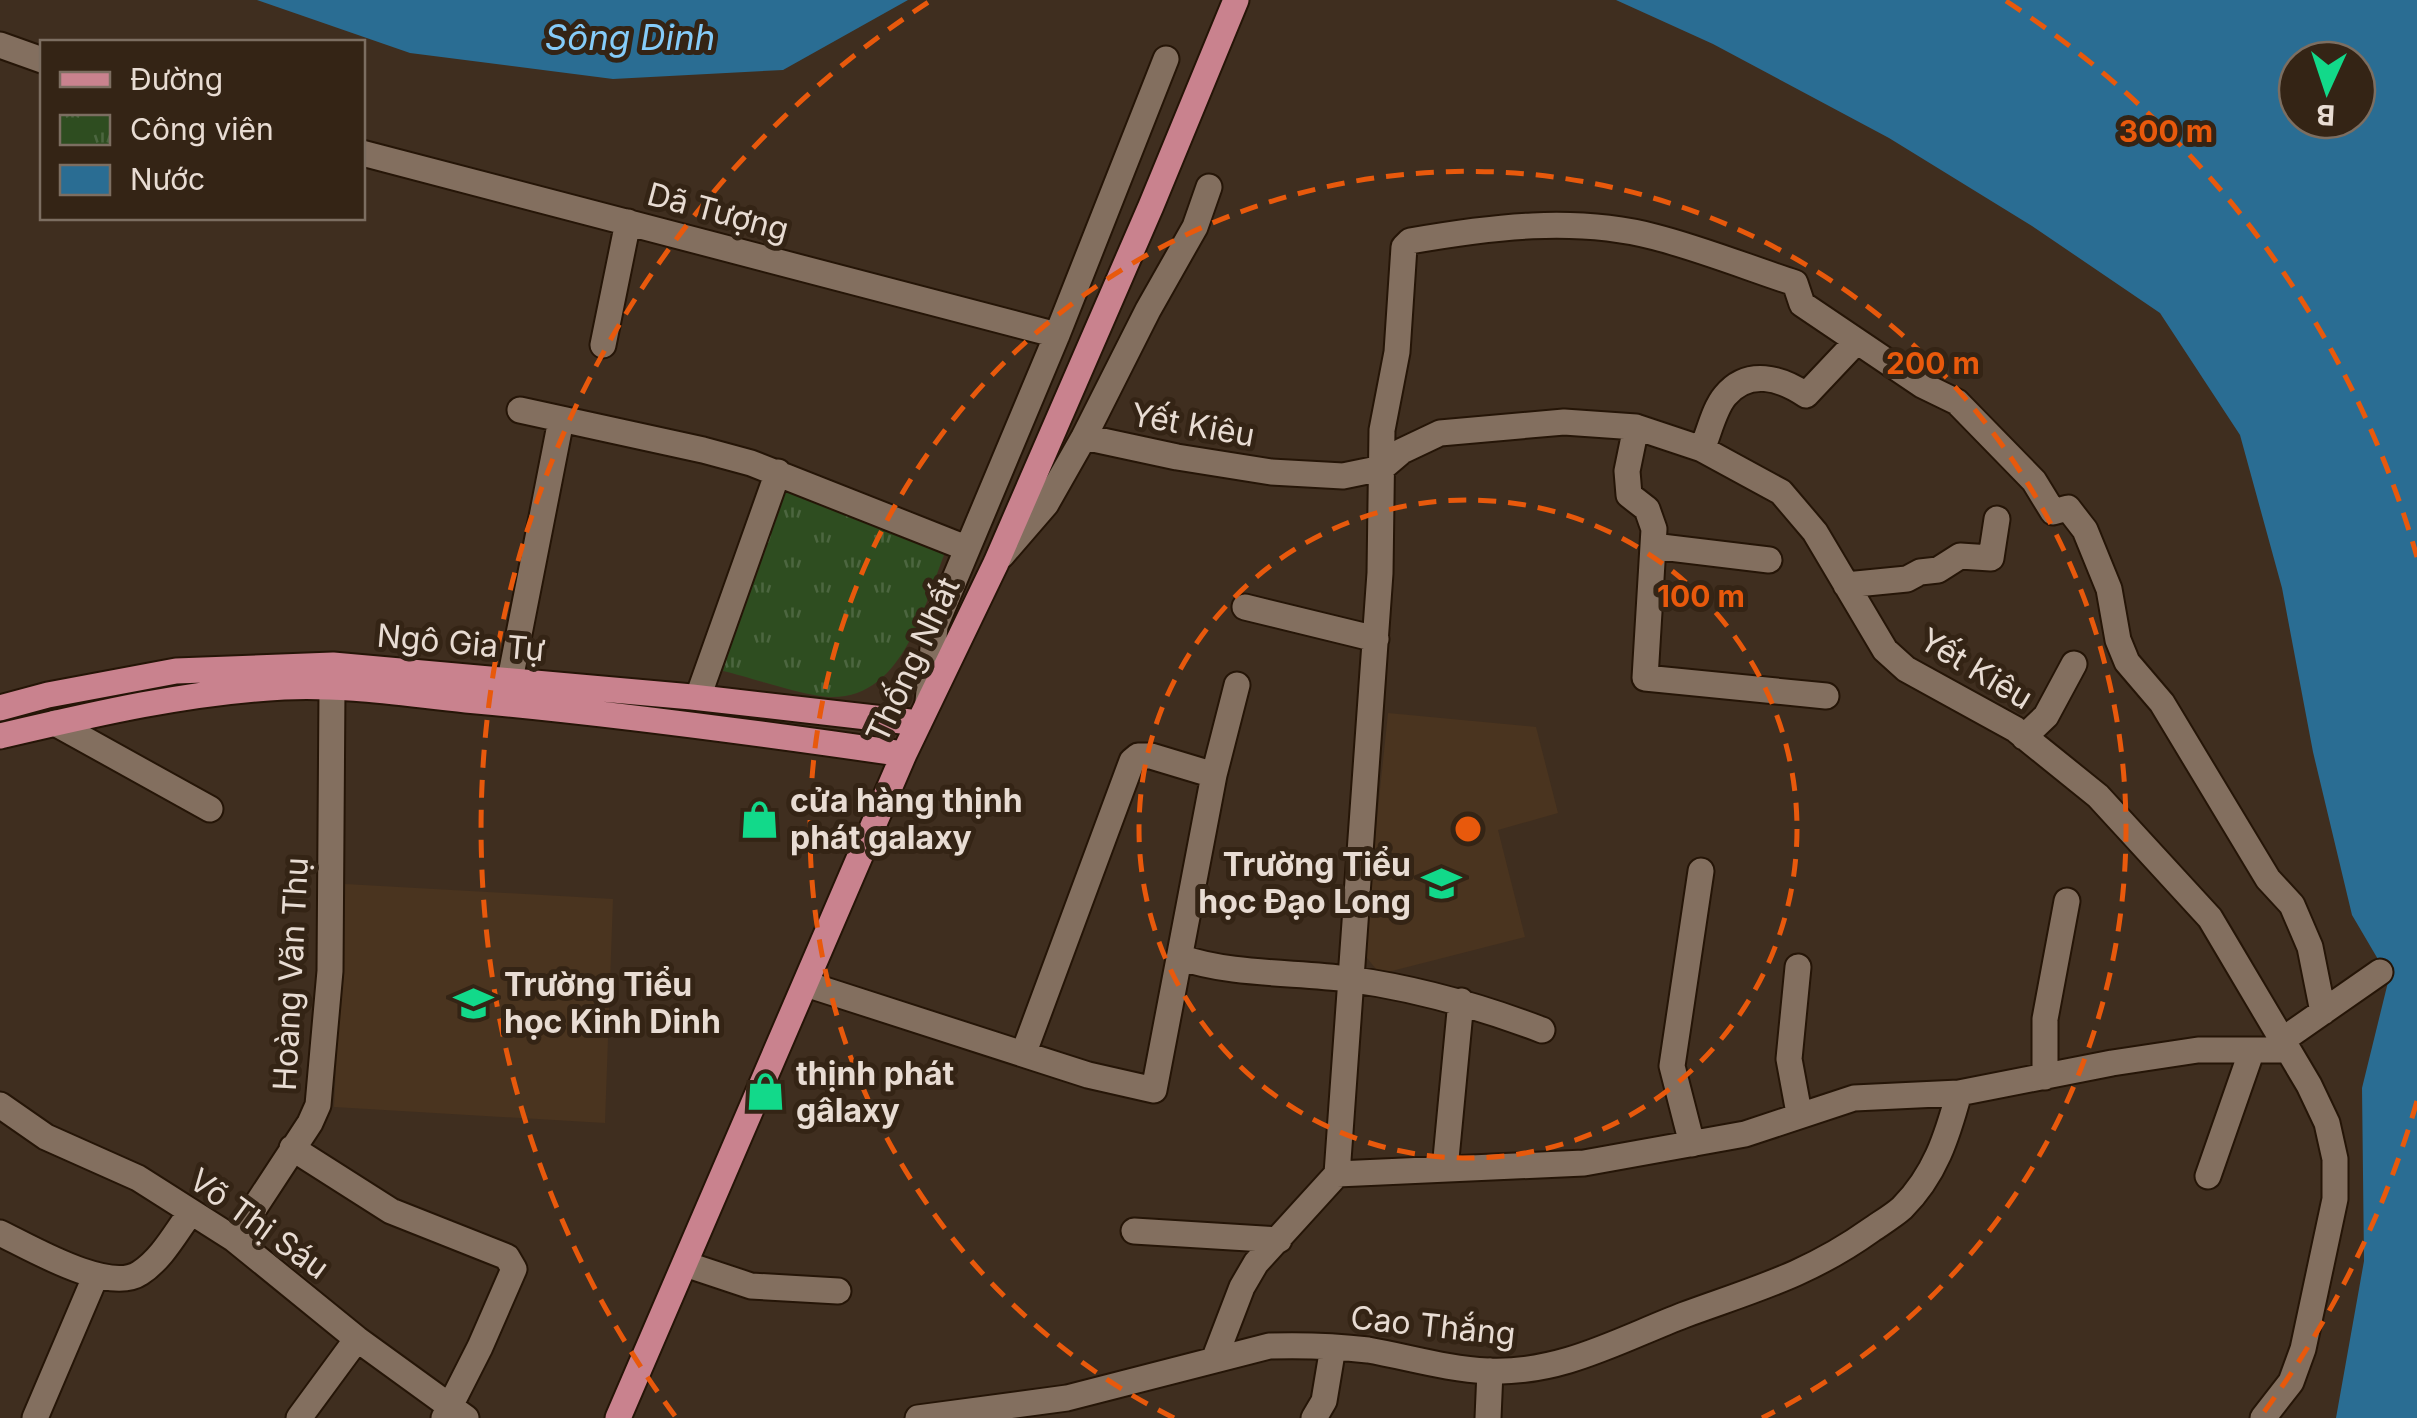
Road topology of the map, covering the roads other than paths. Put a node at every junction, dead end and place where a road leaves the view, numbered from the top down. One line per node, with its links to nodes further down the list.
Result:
1 (1236, 0): 22 (main road, Thống Nhất)
2 (0, 45): 3 (street)
3 (40, 59)
4 (1166, 59): 8 (street)
5 (365, 154): 7 (street, Dã Tượng)
6 (1209, 187): 14 (street)
7 (628, 222): 8 (street, Dã Tượng); 10 (street)
8 (1057, 335): 20 (street)
9 (1856, 342): 15 (street); 16 (street); 51 (street)
10 (602, 344)
11 (520, 410): 12 (street)
12 (561, 420): 17 (street); 28 (street)
13 (1636, 428): 15 (street, Yết Kiêu); 16 (street, Yết Kiêu); 19 (street)
14 (1084, 437): 16 (street, Yết Kiêu); 22 (street)
15 (1702, 449): 23 (street, Yết Kiêu)
16 (1382, 468): 25 (street)
17 (778, 472): 20 (street); 33 (street)
18 (1997, 519): 23 (street)
19 (1653, 546): 21 (street); 32 (street)
20 (966, 548): 35 (street)
21 (1769, 560)
22 (996, 563): 35 (main road, Thống Nhất)
23 (1846, 585): 39 (street, Yết Kiêu)
24 (1245, 608): 25 (street)
25 (1376, 640): 48 (street)
26 (2074, 664): 39 (street)
27 (332, 676): 28 (main road, Ngô Gia Tự); 30 (main road, Ngô Gia Tự); 31 (main road, Ngô Gia Tự); 36 (main road, Ngô Gia Tự); 61 (street, Hoàng Văn Thụ)
28 (510, 680): 31 (main road, Ngô Gia Tự)
29 (1237, 685): 41 (street)
30 (48, 695): 34 (main road, Ngô Gia Tự); 36 (main road)
31 (553, 696): 33 (main road, Ngô Gia Tự); 37 (main road, Ngô Gia Tự)
32 (1826, 696)
33 (698, 697): 35 (main road, Ngô Gia Tự); 37 (main road)
34 (0, 708)
35 (924, 712): 40 (main road, Thống Nhất)
36 (55, 723): 38 (main road, Ngô Gia Tự); 42 (street)
37 (695, 725): 40 (main road, Ngô Gia Tự)
38 (0, 736)
39 (2024, 736): 53 (street, Yết Kiêu)
40 (904, 754): 49 (main road, Thống Nhất)
41 (1214, 775): 45 (street); 55 (street)
42 (210, 809)
43 (1701, 871): 60 (street)
44 (2068, 901): 56 (street)
45 (1180, 957): 48 (street); 55 (street)
46 (1798, 967): 59 (street)
47 (2380, 972): 51 (street)
48 (1352, 979): 50 (street); 63 (street)
49 (806, 984): 55 (street); 70 (main road, Thống Nhất)
50 (1461, 1001): 52 (street); 62 (street)
51 (2323, 1012): 53 (street)
52 (1542, 1030)
53 (2283, 1046): 54 (street); 85 (street, Yết Kiêu)
54 (2252, 1050): 56 (street); 64 (street)
55 (1024, 1052)
56 (2044, 1077): 57 (street)
57 (1959, 1093): 59 (street); 76 (street, Cao Thắng)
58 (0, 1104): 65 (street, Võ Thị Sáu)
59 (1799, 1114): 60 (street)
60 (1692, 1144): 62 (street)
61 (292, 1148): 68 (street, Hoàng Văn Thụ); 78 (street)
62 (1445, 1169): 63 (street)
63 (1338, 1174): 69 (street)
64 (2208, 1176)
65 (191, 1212): 68 (street, Võ Thị Sáu); 71 (street)
66 (1134, 1231): 69 (street)
67 (0, 1233): 71 (street)
68 (234, 1239): 73 (street, Võ Thị Sáu)
69 (1278, 1240): 75 (street)
70 (685, 1264): 72 (street); 81 (main road, Thống Nhất)
71 (96, 1275): 79 (street)
72 (838, 1291)
73 (357, 1338): 78 (street, Võ Thị Sáu); 80 (street)
74 (1333, 1348): 75 (street, Cao Thắng); 76 (street, Cao Thắng); 83 (street)
75 (1214, 1360): 77 (street, Cao Thắng)
76 (1490, 1371): 84 (street)
77 (1016, 1411): 82 (street, Cao Thắng)
78 (453, 1414)
79 (35, 1418)
80 (298, 1418)
81 (618, 1418)
82 (918, 1418)
83 (1314, 1418)
84 (1488, 1418)
85 (2263, 1418)

